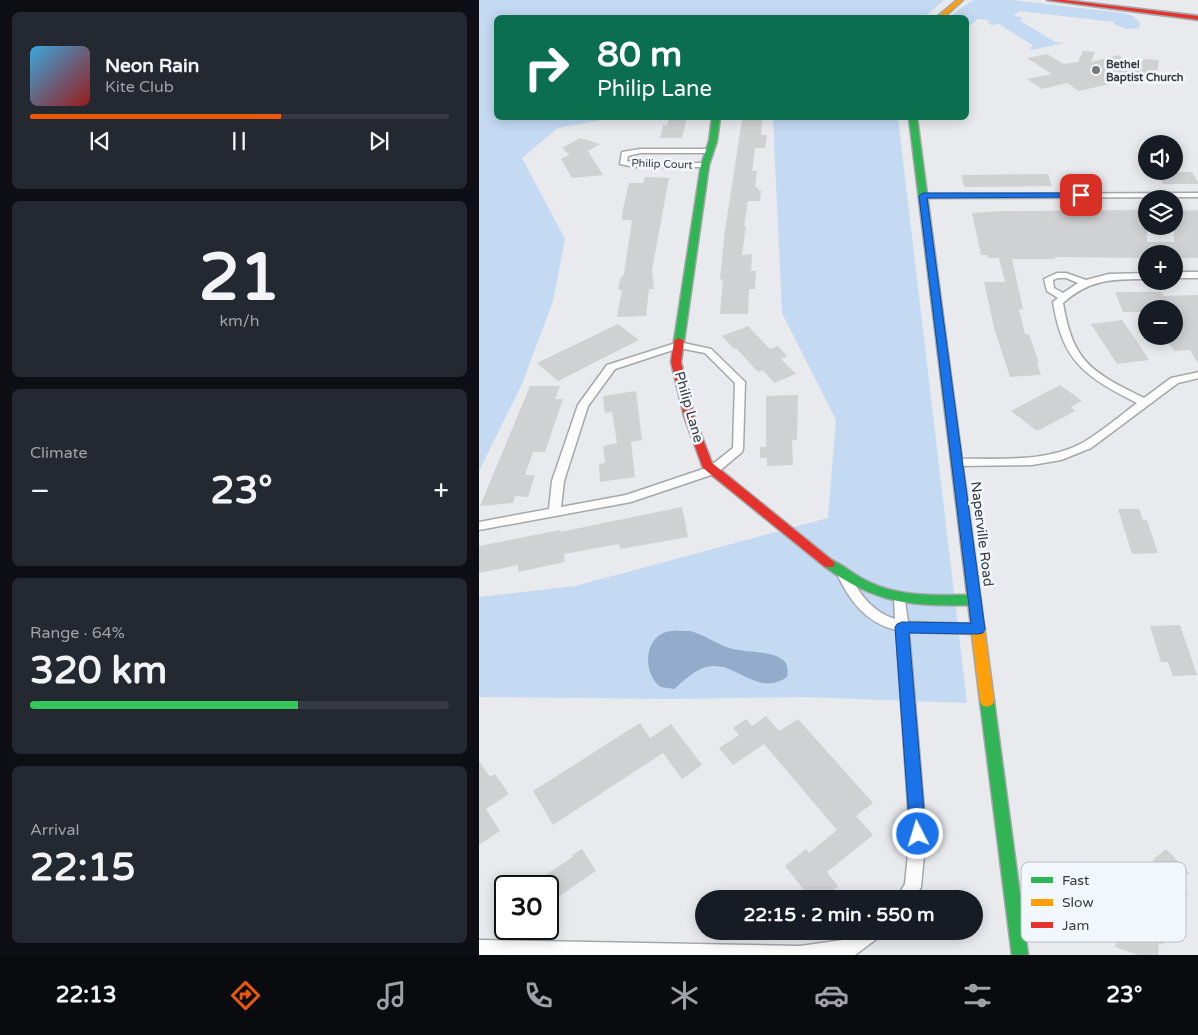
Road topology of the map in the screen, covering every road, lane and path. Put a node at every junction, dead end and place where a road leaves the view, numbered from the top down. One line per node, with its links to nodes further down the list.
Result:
1 (960, 0): 3 (main road)
2 (1050, 0): 4 (main road)
3 (942, 15)
4 (1198, 18)
5 (716, 120): 7 (main road, Philip Lane)
6 (913, 120): 10 (main road, Naperville Road)
7 (709, 151): 8 (main road, Philip Lane); 8 (street, Philip Court)
8 (705, 165): 16 (main road, Philip Lane)
9 (1198, 195): 10 (street)
10 (923, 196): 19 (main road, Naperville Road)
11 (1198, 275): 13 (street)
12 (1138, 276): 14 (street)
13 (1183, 276)
14 (1084, 282): 15 (street); 15 (street)
15 (1063, 297): 18 (street)
16 (679, 345): 20 (main road, Philip Lane); 20 (street); 21 (street)
17 (1198, 375): 18 (street)
18 (1144, 402): 19 (street)
19 (958, 463): 25 (main road, Naperville Road)
20 (713, 470): 21 (street); 23 (main road, Philip Lane)
21 (555, 512): 22 (street)
22 (479, 526)
23 (843, 574): 24 (main road, Philip Lane); 26 (street, Philip Lane)
24 (900, 598): 25 (main road, Philip Lane); 26 (street)
25 (975, 600): 27 (main road, Naperville Road)
26 (902, 627): 27 (street, Philip Lane); 28 (street)
27 (978, 629): 31 (main road, Naperville Road)
28 (910, 890)
29 (862, 940): 30 (street)
30 (479, 948)
31 (1020, 955)

